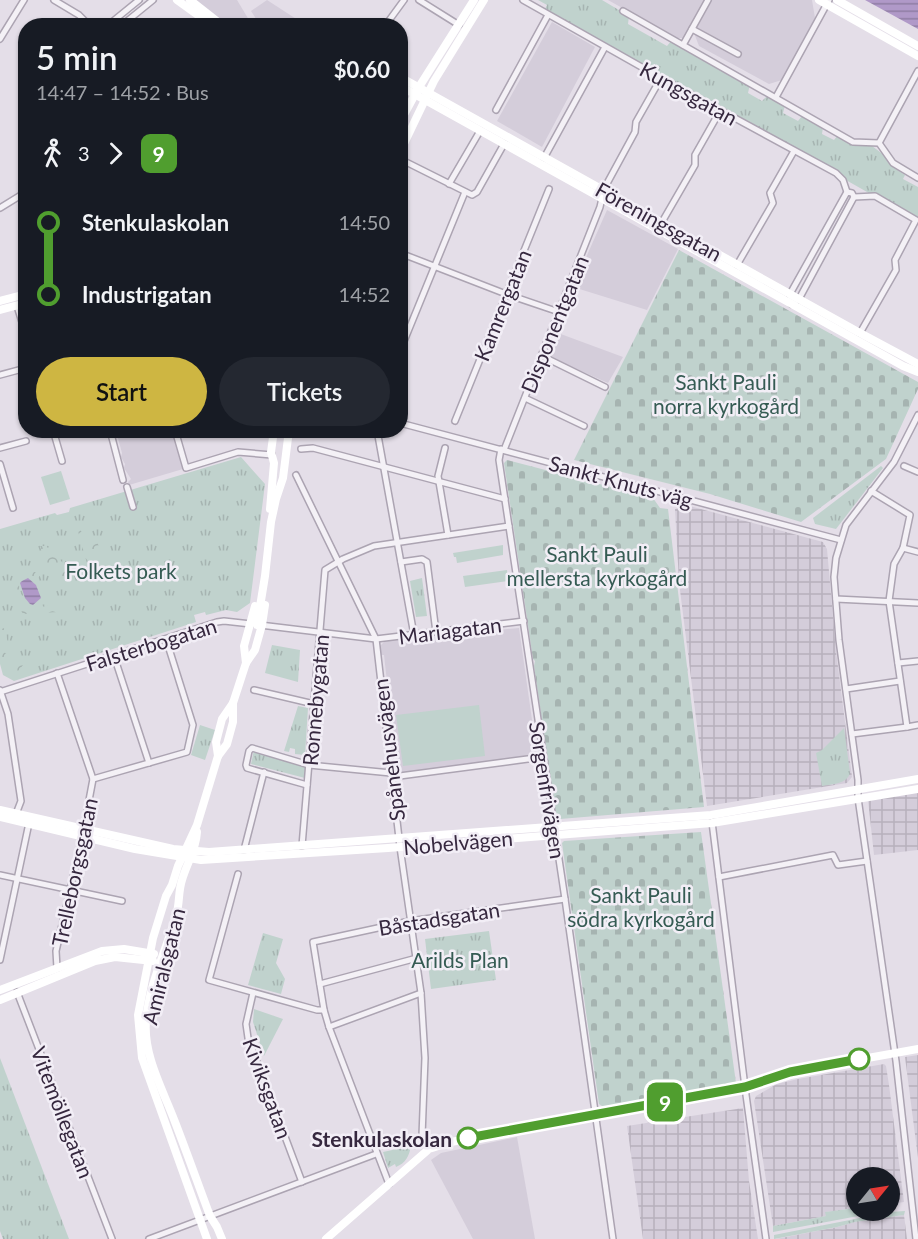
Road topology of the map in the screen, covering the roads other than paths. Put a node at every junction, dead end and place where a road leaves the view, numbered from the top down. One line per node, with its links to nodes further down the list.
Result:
1 (24, 0): 26 (street)
2 (54, 0): 18 (street)
3 (140, 0): 19 (street)
4 (153, 0): 20 (street)
5 (177, 0): 21 (main road)
6 (190, 0): 22 (main road)
7 (404, 0): 23 (street)
8 (419, 0): 24 (street)
9 (474, 0): 24 (main road)
10 (484, 0): 37 (main road)
11 (523, 0): 17 (street, Kungsgatan)
12 (708, 0): 25 (street)
13 (819, 0): 15 (main road)
14 (837, 0): 29 (main road)
15 (829, 2): 31 (main road); 38 (street)
16 (623, 11): 27 (street, Kungsgatan)
17 (548, 15): 28 (street, Kungsgatan); 40 (street)
18 (82, 18)
19 (117, 18)
20 (131, 18)
21 (202, 18)
22 (213, 18)
23 (391, 18)
24 (459, 25): 36 (main road)
25 (692, 29): 27 (street); 30 (street)
26 (0, 39)
27 (683, 45): 38 (street, Kungsgatan)
28 (604, 46): 33 (street, Kungsgatan); 47 (street)
29 (918, 46)
30 (738, 54)
31 (918, 56)
32 (918, 71): 44 (street)
33 (661, 78): 41 (street, Kungsgatan); 52 (street)
34 (408, 84): 36 (main road, Föreningsgatan)
35 (408, 89): 36 (main road, Föreningsgatan)
36 (417, 91): 37 (main road, Föreningsgatan); 39 (main road)
37 (427, 96): 42 (main road, Föreningsgatan); 43 (main road); 47 (main road, Föreningsgatan)
38 (776, 97): 44 (street, Kungsgatan)
39 (408, 107)
40 (495, 110)
41 (720, 111): 46 (street, Kungsgatan); 59 (street)
42 (480, 131): 45 (main road, Föreningsgatan); 50 (street)
43 (408, 135)
44 (879, 143): 49 (street)
45 (504, 144): 47 (main road, Föreningsgatan); 53 (street)
46 (794, 151): 54 (street, Kungsgatan); 61 (street)
47 (543, 161): 52 (main road, Föreningsgatan); 57 (main road, Föreningsgatan)
48 (408, 163): 50 (street)
49 (918, 178)
50 (449, 184): 53 (street)
51 (549, 189): 63 (street, Kamrergatan)
52 (604, 189): 57 (street, Disponentgatan); 59 (main road, Föreningsgatan)
53 (465, 192): 62 (street)
54 (847, 192): 56 (street, Kungsgatan); 64 (street)
55 (18, 197): 58 (street)
56 (854, 197): 66 (street); 74 (street)
57 (603, 198): 68 (main road, Föreningsgatan); 72 (street, Disponentgatan)
58 (0, 208)
59 (662, 222): 61 (main road, Föreningsgatan)
60 (408, 256): 62 (street)
61 (737, 265): 64 (main road, Föreningsgatan)
62 (435, 267): 63 (street); 73 (street)
63 (507, 294): 72 (street); 82 (street, Kamrergatan)
64 (790, 294): 66 (main road, Föreningsgatan); 68 (street)
65 (18, 296): 67 (main road)
66 (799, 299): 68 (street); 74 (main road, Föreningsgatan)
67 (0, 301)
68 (792, 304): 76 (main road, Föreningsgatan)
69 (16, 306): 70 (main road); 71 (street)
70 (0, 310)
71 (18, 312)
72 (559, 312): 75 (street, Disponentgatan)
73 (408, 332)
74 (860, 333): 76 (main road, Föreningsgatan)
75 (542, 356): 79 (street); 80 (street, Disponentgatan)
76 (917, 367)
77 (18, 370): 78 (street)
78 (0, 375)
79 (605, 387)
80 (525, 398): 84 (street); 95 (street, Disponentgatan)
81 (918, 415): 106 (street)
82 (454, 421)
83 (408, 425): 95 (street, Sankt Knuts väg)
84 (584, 426)
85 (55, 438): 97 (street)
86 (112, 438): 103 (street)
87 (177, 438): 96 (street)
88 (273, 438): 96 (main road, Amiralsgatan)
89 (288, 438): 110 (main road, Amiralsgatan)
90 (379, 438): 100 (street)
91 (26, 441): 92 (street)
92 (0, 448)
93 (445, 448): 104 (street)
94 (301, 449): 100 (street)
95 (503, 449): 107 (street, Sorgenfrivägen); 113 (street, Sankt Knuts väg)
96 (272, 455): 110 (main road, Amiralsgatan)
97 (62, 461)
98 (0, 464): 109 (street)
99 (904, 466): 101 (street)
100 (385, 468): 104 (street); 114 (street)
101 (918, 472)
102 (296, 475): 117 (street, Spånehusvägen)
103 (123, 480)
104 (440, 483): 107 (street); 112 (street)
105 (127, 487): 108 (street)
106 (871, 491): 113 (street); 115 (street)
107 (505, 499): 111 (street, Sorgenfrivägen)
108 (133, 507)
109 (13, 508)
110 (271, 522): 119 (main road, Amiralsgatan)
111 (509, 526): 112 (street); 123 (street, Sorgenfrivägen)
112 (448, 535): 114 (street)
113 (841, 540): 120 (street)
114 (397, 543): 117 (street); 118 (street)
115 (903, 548): 116 (street); 121 (street)
116 (918, 552)
117 (338, 562): 125 (street, Ronnebygatan); 129 (street, Spånehusvägen)
118 (401, 562): 126 (street); 127 (street)
119 (265, 576): 124 (main road, Amiralsgatan); 124 (main road, Amiralsgatan)
120 (836, 599): 121 (street); 136 (street)
121 (889, 601): 122 (street); 133 (street)
122 (918, 603)
123 (524, 621): 126 (street, Mariagatan); 143 (street, Sorgenfrivägen)
124 (256, 625): 125 (street, Falsterbogatan); 128 (street, Falsterbogatan); 132 (main road, Amiralsgatan); 132 (main road, Amiralsgatan)
125 (321, 632): 129 (street, Falsterbogatan); 139 (street, Ronnebygatan)
126 (436, 632): 127 (street, Mariagatan)
127 (414, 635): 129 (street, Mariagatan)
128 (166, 639): 130 (street, Falsterbogatan); 144 (street)
129 (376, 639): 147 (street, Spånehusvägen)
130 (114, 656): 134 (street, Falsterbogatan); 144 (street)
131 (918, 661): 133 (street)
132 (246, 663): 164 (main road, Amiralsgatan)
133 (898, 663): 135 (street)
134 (57, 674): 138 (street, Falsterbogatan); 148 (street, Trelleborgsgatan)
135 (900, 681): 136 (street); 141 (street)
136 (846, 689): 142 (street)
137 (254, 690): 139 (street)
138 (0, 691): 155 (street)
139 (314, 704): 145 (street, Ronnebygatan)
140 (918, 725): 141 (street)
141 (907, 727): 142 (street)
142 (852, 734): 151 (street)
143 (543, 757): 147 (street); 159 (street, Sorgenfrivägen)
144 (149, 763): 148 (street)
145 (309, 765): 146 (street); 147 (street); 150 (street, Ronnebygatan)
146 (264, 772): 150 (street); 163 (street)
147 (392, 775): 161 (street, Spånehusvägen)
148 (93, 779): 160 (street, Trelleborgsgatan)
149 (918, 779): 151 (main road, Nobelvägen)
150 (308, 785): 162 (street, Ronnebygatan)
151 (858, 789): 153 (street); 157 (main road, Nobelvägen)
152 (918, 789): 153 (main road, Nobelvägen)
153 (858, 798): 157 (main road, Nobelvägen); 165 (street)
154 (0, 810): 155 (main road, Nobelvägen)
155 (16, 814): 160 (main road, Nobelvägen)
156 (0, 817): 158 (main road, Nobelvägen)
157 (712, 819): 159 (main road, Nobelvägen); 168 (street)
158 (29, 823): 160 (main road, Nobelvägen); 169 (street)
159 (554, 830): 161 (main road, Nobelvägen); 171 (street, Sorgenfrivägen)
160 (83, 833): 164 (main road, Nobelvägen); 170 (street, Trelleborgsgatan)
161 (399, 843): 162 (main road, Nobelvägen); 164 (main road, Nobelvägen); 173 (street, Spånehusvägen)
162 (302, 846): 163 (main road, Nobelvägen)
163 (244, 850): 164 (main road, Nobelvägen)
164 (188, 855): 174 (main road, Amiralsgatan); 176 (main road, Amiralsgatan)
165 (867, 861): 168 (street); 188 (street)
166 (238, 874): 182 (street)
167 (0, 875): 169 (street)
168 (719, 877): 189 (street)
169 (17, 879): 170 (street); 177 (street)
170 (71, 890): 172 (street); 178 (street, Trelleborgsgatan)
171 (565, 899): 173 (street, Båstadsgatan); 190 (street, Sorgenfrivägen)
172 (122, 901)
173 (410, 921): 175 (street, Spånehusvägen); 179 (street, Båstadsgatan)
174 (151, 957): 176 (main road); 178 (main road); 180 (main road); 196 (main road, Amiralsgatan)
175 (417, 958): 179 (street); 183 (street, Spånehusvägen)
176 (161, 959): 195 (main road, Amiralsgatan)
177 (0, 960)
178 (57, 968): 180 (main road)
179 (320, 984): 185 (street)
180 (16, 989): 181 (main road); 184 (main road); 197 (street, Vitemöllegatan)
181 (0, 990)
182 (253, 993): 185 (street); 193 (street, Kiviksgatan)
183 (421, 993): 186 (street); 191 (street, Spånehusvägen)
184 (0, 1000)
185 (324, 1010): 186 (street)
186 (329, 1028): 192 (street)
187 (918, 1049): 188 (main road)
188 (895, 1053): 189 (main road); 204 (street)
189 (745, 1087): 190 (main road); 203 (street)
190 (596, 1115): 191 (main road); 202 (street, Sorgenfrivägen)
191 (429, 1149): 194 (main road)
192 (376, 1154): 193 (street); 194 (street)
193 (302, 1182): 195 (street)
194 (389, 1184): 201 (main road)
195 (210, 1216): 196 (street); 200 (main road, Amiralsgatan)
196 (201, 1219): 198 (street); 199 (main road, Amiralsgatan)
197 (111, 1239)
198 (149, 1239)
199 (207, 1239)
200 (222, 1239)
201 (326, 1239)
202 (613, 1239)
203 (766, 1239)
204 (916, 1239)

